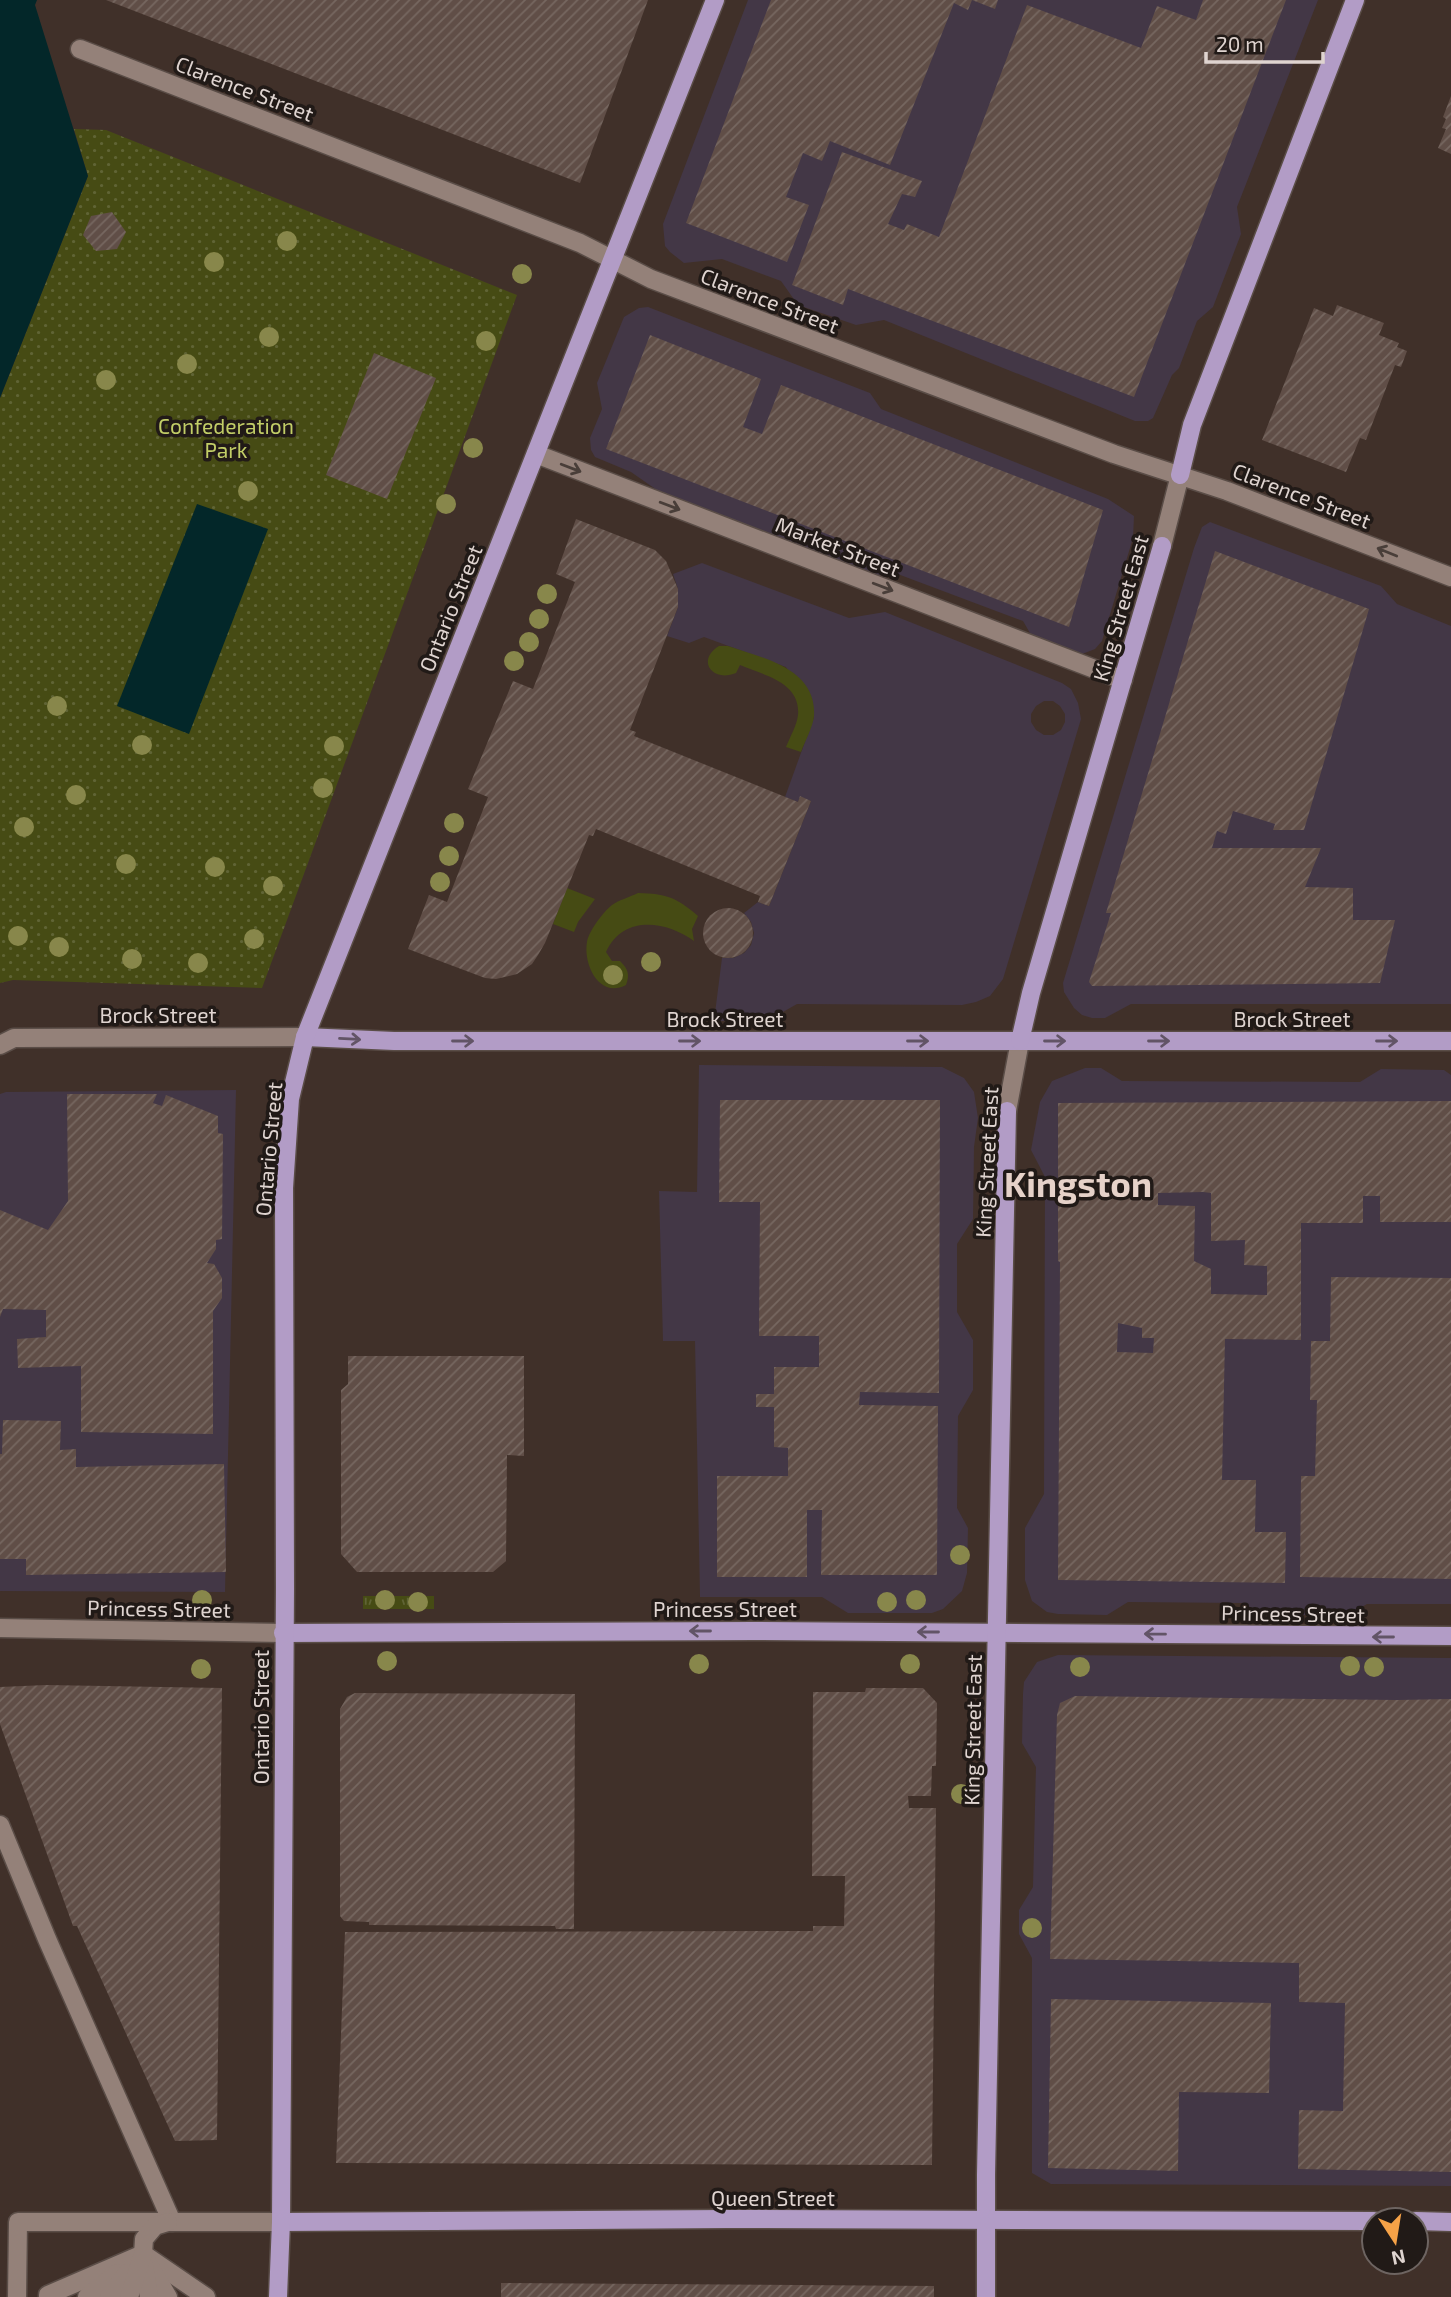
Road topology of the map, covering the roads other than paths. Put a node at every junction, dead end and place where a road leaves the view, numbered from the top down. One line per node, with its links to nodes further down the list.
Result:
1 (715, 0): 4 (main road, Ontario Street)
2 (1355, 0): 6 (main road, King Street East)
3 (80, 49): 4 (street, Clarence Street)
4 (613, 259): 5 (main road, Ontario Street); 6 (street, Clarence Street)
5 (536, 454): 9 (street, Market Street, one-way to 9); 10 (main road, Ontario Street)
6 (1180, 475): 7 (street, King Street East); 8 (street, Clarence Street, one-way to 6)
7 (1162, 546): 9 (main road, King Street East)
8 (1451, 577)
9 (1123, 680): 11 (main road, King Street East)
10 (306, 1037): 11 (main road, Brock Street, one-way to 11); 13 (street, Brock Street); 16 (main road, Ontario Street)
11 (1020, 1041): 12 (main road, Brock Street, one-way to 12); 14 (street, King Street East)
12 (1451, 1041)
13 (0, 1045)
14 (1007, 1111): 17 (main road, King Street East)
15 (0, 1628): 16 (street, Princess Street)
16 (283, 1633): 17 (main road, Princess Street, one-way to 16); 24 (main road, Ontario Street)
17 (996, 1633): 18 (main road, Princess Street, one-way to 17); 20 (main road, King Street East)
18 (1451, 1636)
19 (0, 1825): 23 (street)
20 (987, 2221): 21 (main road, Queen Street); 24 (main road, Queen Street); 38 (main road, King Street East)
21 (1360, 2221)
22 (1430, 2221): 25 (main road)
23 (172, 2222): 24 (street, Queen Street); 26 (street); 27 (street, Queen Street)
24 (281, 2222): 37 (main road, Ontario Street)
25 (1451, 2222)
26 (143, 2255): 28 (street); 29 (street); 30 (street); 31 (street); 32 (street); 33 (street); 34 (street); 35 (street); 36 (street)
27 (18, 2297)
28 (48, 2297)
29 (68, 2297)
30 (87, 2297)
31 (108, 2297)
32 (129, 2297)
33 (149, 2297)
34 (168, 2297)
35 (188, 2297)
36 (205, 2297)
37 (278, 2297)
38 (986, 2297)

